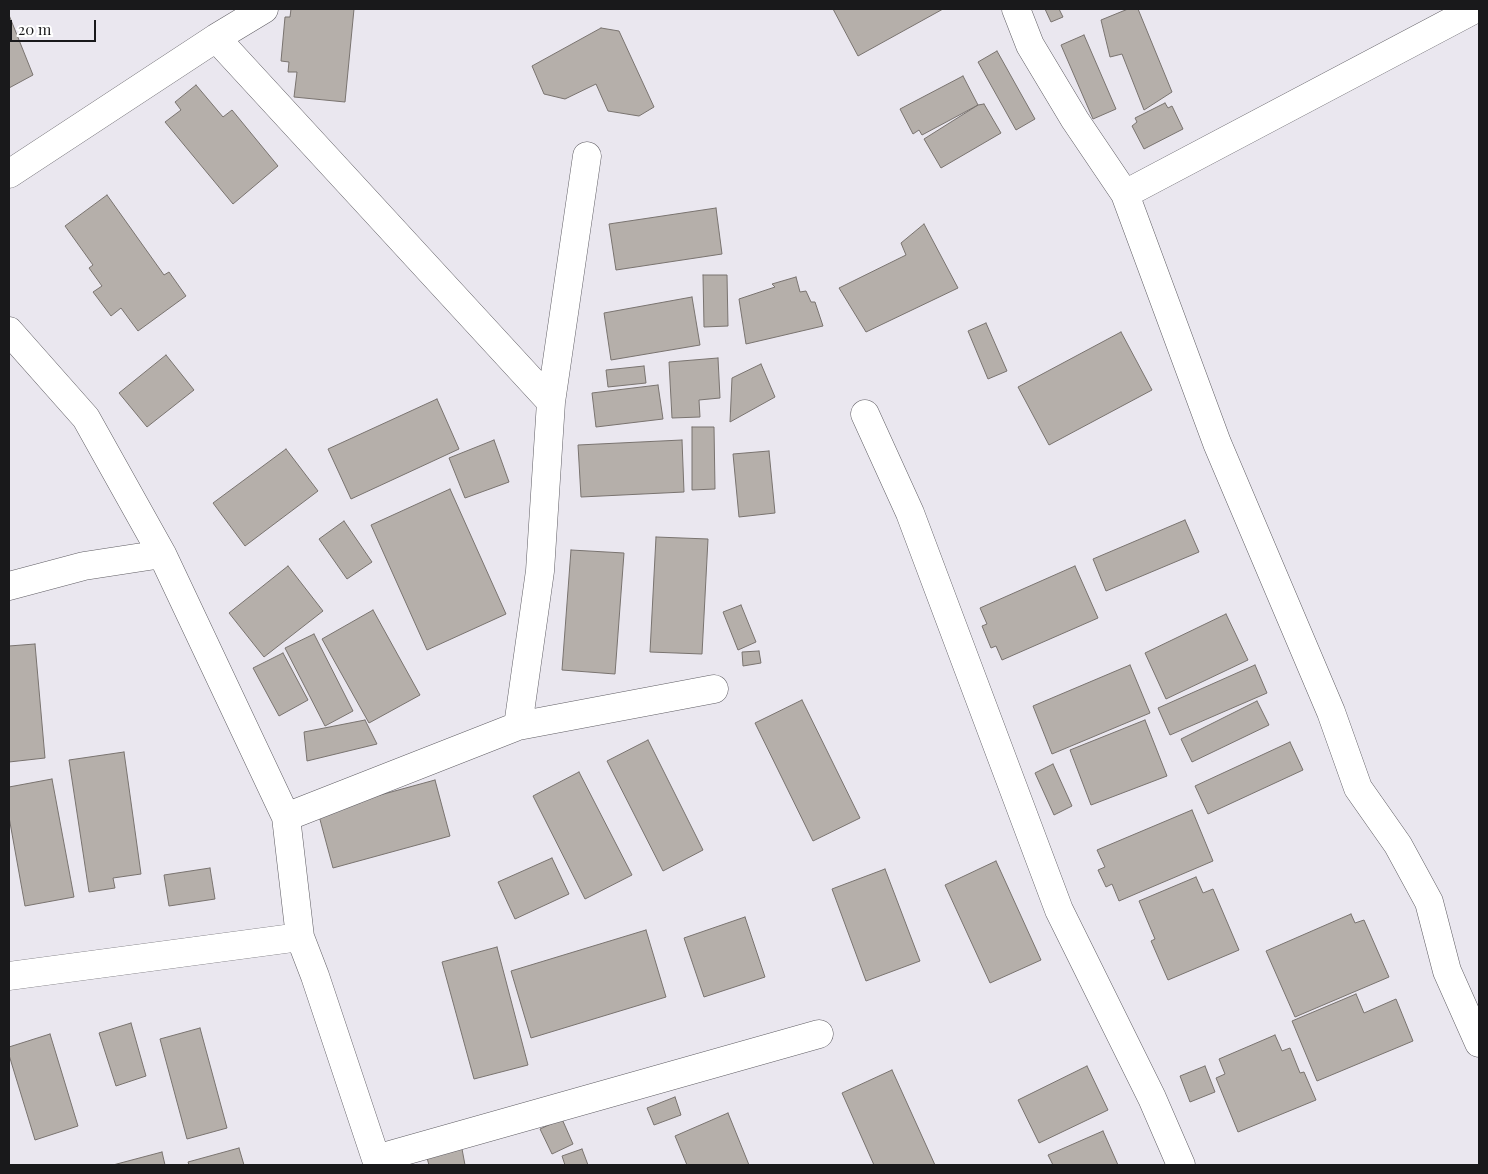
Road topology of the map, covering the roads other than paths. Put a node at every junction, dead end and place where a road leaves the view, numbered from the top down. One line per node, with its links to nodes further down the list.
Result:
1 (264, 9): 4 (street)
2 (1016, 9): 7 (street)
3 (1475, 9): 7 (street)
4 (216, 38): 6 (street); 9 (street)
5 (587, 156): 9 (street)
6 (9, 174)
7 (1125, 194): 19 (street)
8 (9, 331): 11 (street)
9 (551, 402): 14 (street)
10 (865, 414): 21 (street)
11 (162, 554): 12 (street); 15 (street)
12 (9, 586)
13 (714, 689): 14 (street)
14 (518, 726): 15 (street)
15 (286, 817): 16 (street)
16 (300, 937): 17 (street); 20 (street)
17 (9, 976)
18 (819, 1034): 20 (street)
19 (1479, 1043)
20 (377, 1162)
21 (1181, 1165)

